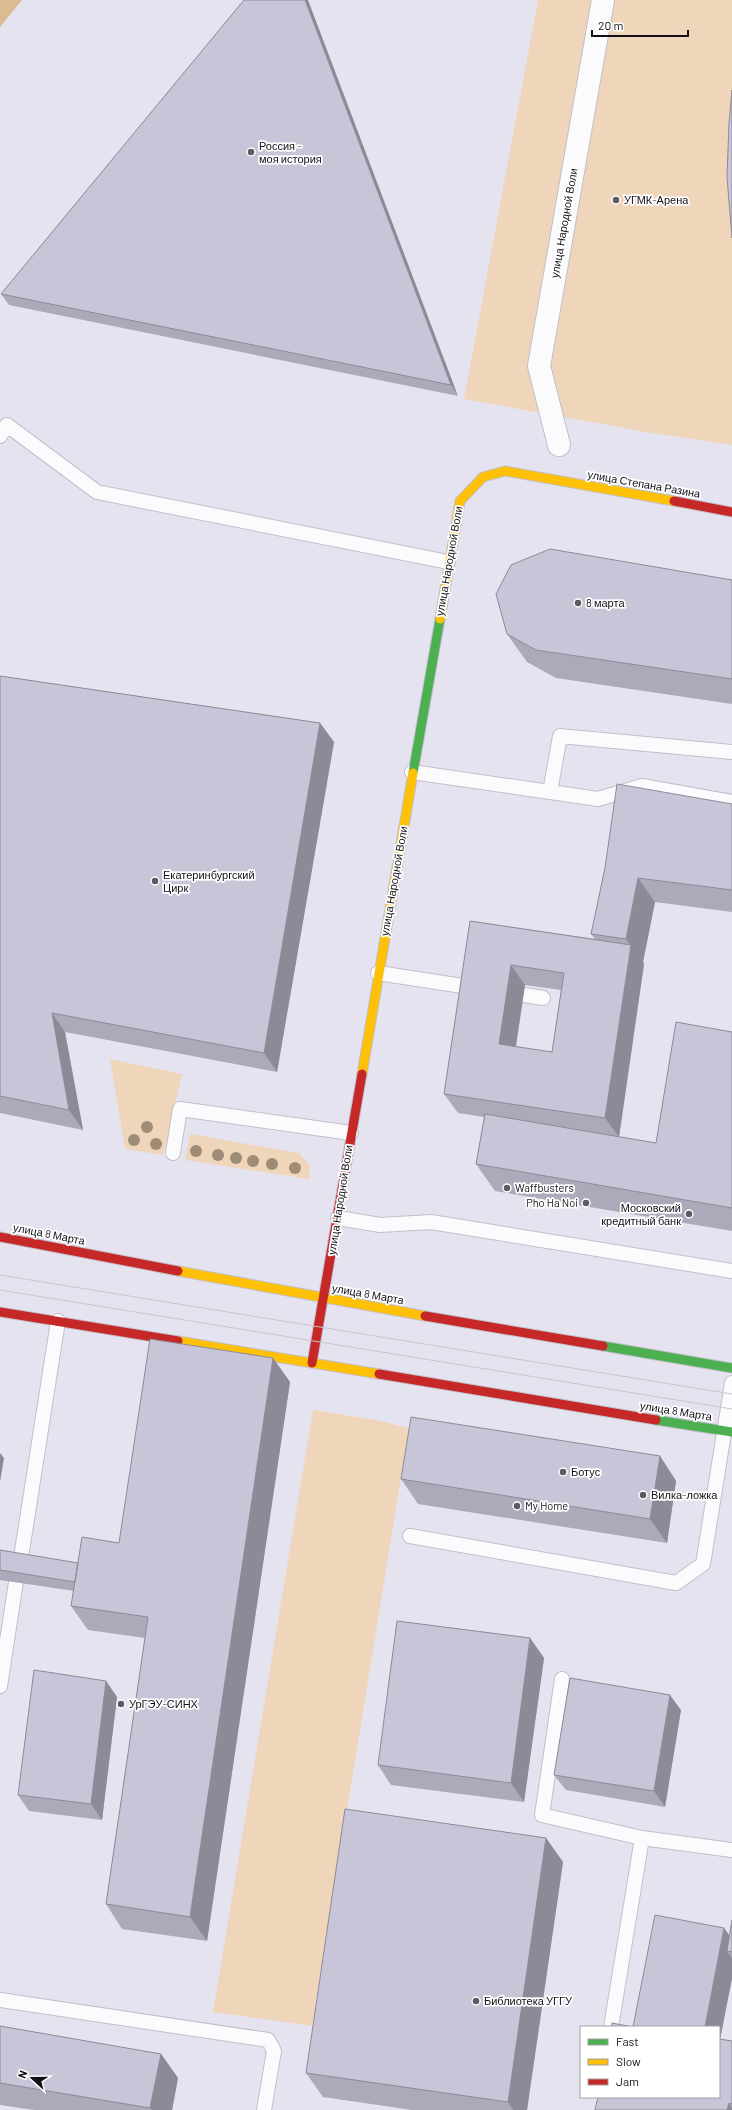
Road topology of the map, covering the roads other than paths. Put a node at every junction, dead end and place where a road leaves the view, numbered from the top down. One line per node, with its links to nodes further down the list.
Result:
1 (603, 0): 3 (street, улица Народной Воли)
2 (0, 436): 6 (lane)
3 (559, 445)
4 (552, 480): 5 (main road, улица Степана Разина); 6 (main road, улица Народной Воли)
5 (732, 512)
6 (448, 562): 8 (main road, улица Народной Воли)
7 (732, 752): 9 (lane)
8 (412, 772): 9 (lane); 11 (main road, улица Народной Воли)
9 (550, 792): 10 (lane)
10 (732, 802)
11 (378, 973): 12 (lane); 15 (main road, улица Народной Воли)
12 (476, 988)
13 (524, 996): 14 (lane)
14 (543, 998)
15 (351, 1133): 16 (lane); 17 (main road, улица Народной Воли)
16 (173, 1153)
17 (338, 1218): 19 (lane); 20 (main road, улица Народной Воли)
18 (0, 1237): 20 (main road, улица 8 Марта)
19 (732, 1271)
20 (324, 1299): 23 (main road, улица Народной Воли); 24 (main road, улица 8 Марта)
21 (0, 1312): 22 (main road, улица 8 Марта)
22 (58, 1321): 23 (main road, улица 8 Марта); 28 (lane)
23 (312, 1363): 26 (main road, улица 8 Марта)
24 (732, 1368)
25 (732, 1383): 26 (lane)
26 (728, 1431): 27 (lane)
27 (410, 1536)
28 (20, 1564)
29 (16, 1582): 31 (lane)
30 (562, 1679): 32 (lane)
31 (0, 1686)
32 (642, 1838): 33 (lane); 35 (lane)
33 (732, 1850)
34 (0, 2000): 36 (lane)
35 (611, 2026)
36 (264, 2110)

